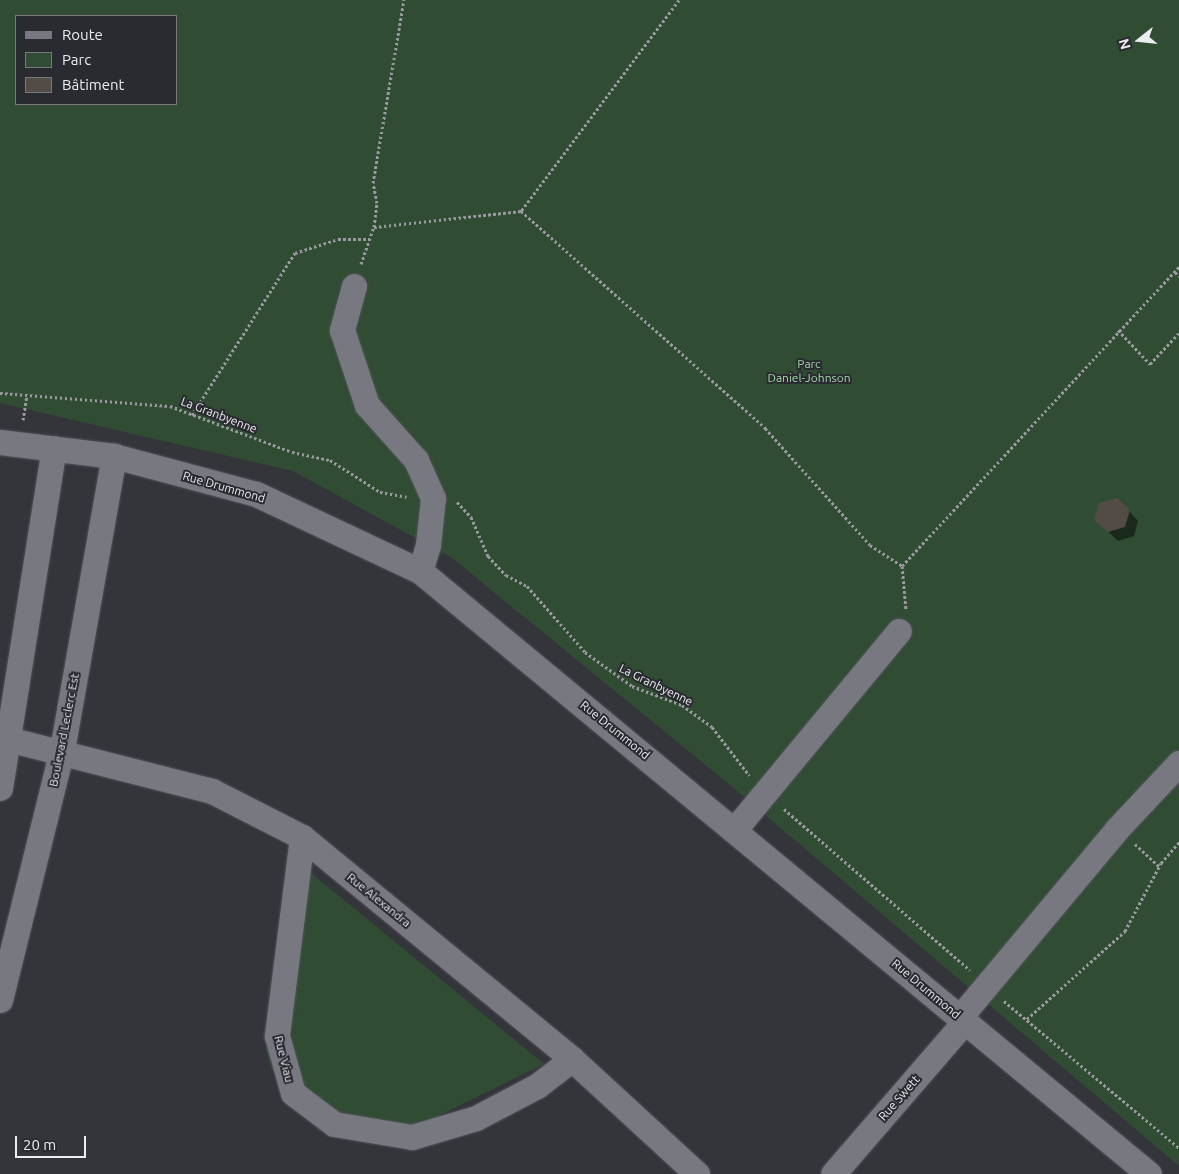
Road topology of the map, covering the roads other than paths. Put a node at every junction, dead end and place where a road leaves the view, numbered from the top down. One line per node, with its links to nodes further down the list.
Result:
1 (354, 286): 5 (street)
2 (10, 436): 3 (street, Rue Drummond)
3 (54, 448): 4 (street, Rue Drummond); 7 (street)
4 (114, 456): 5 (street, Rue Drummond); 8 (street, Boulevard Leclerc Est)
5 (420, 571): 11 (street, Rue Drummond)
6 (899, 631): 11 (street)
7 (6, 738): 8 (street, Rue Alexandra); 10 (street)
8 (62, 750): 12 (street, Rue Alexandra); 13 (street, Boulevard Leclerc Est)
9 (1179, 763): 14 (street, Rue Swett)
10 (0, 788)
11 (735, 829): 14 (street, Rue Drummond)
12 (302, 837): 15 (street, Rue Alexandra); 15 (street, Rue Viau)
13 (0, 1000)
14 (962, 1019): 17 (street, Rue Swett); 18 (street, Rue Drummond)
15 (572, 1059): 16 (street, Rue Alexandra)
16 (698, 1174)
17 (833, 1174)
18 (1149, 1174)

